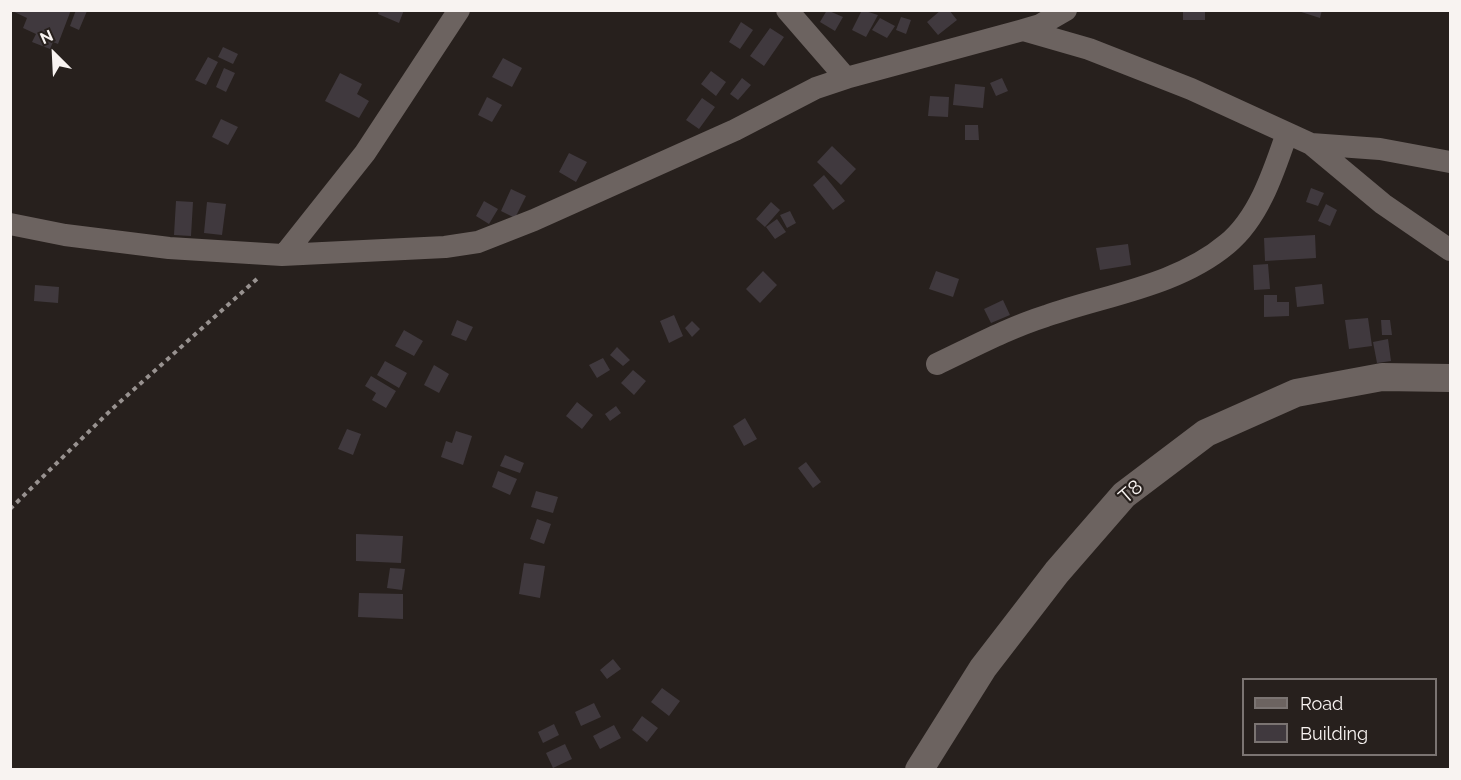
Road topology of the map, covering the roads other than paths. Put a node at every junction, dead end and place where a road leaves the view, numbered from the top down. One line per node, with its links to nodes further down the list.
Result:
1 (459, 10): 11 (street)
2 (786, 10): 5 (street)
3 (1066, 10): 4 (street)
4 (1023, 30): 5 (street); 6 (street)
5 (846, 78): 11 (street)
6 (1287, 133): 7 (street); 12 (street)
7 (1311, 144): 8 (street); 10 (street)
8 (1450, 162)
9 (10, 224): 11 (street)
10 (1450, 250)
11 (284, 255)
12 (937, 364)
13 (1450, 378): 14 (street, T8)
14 (919, 770)

